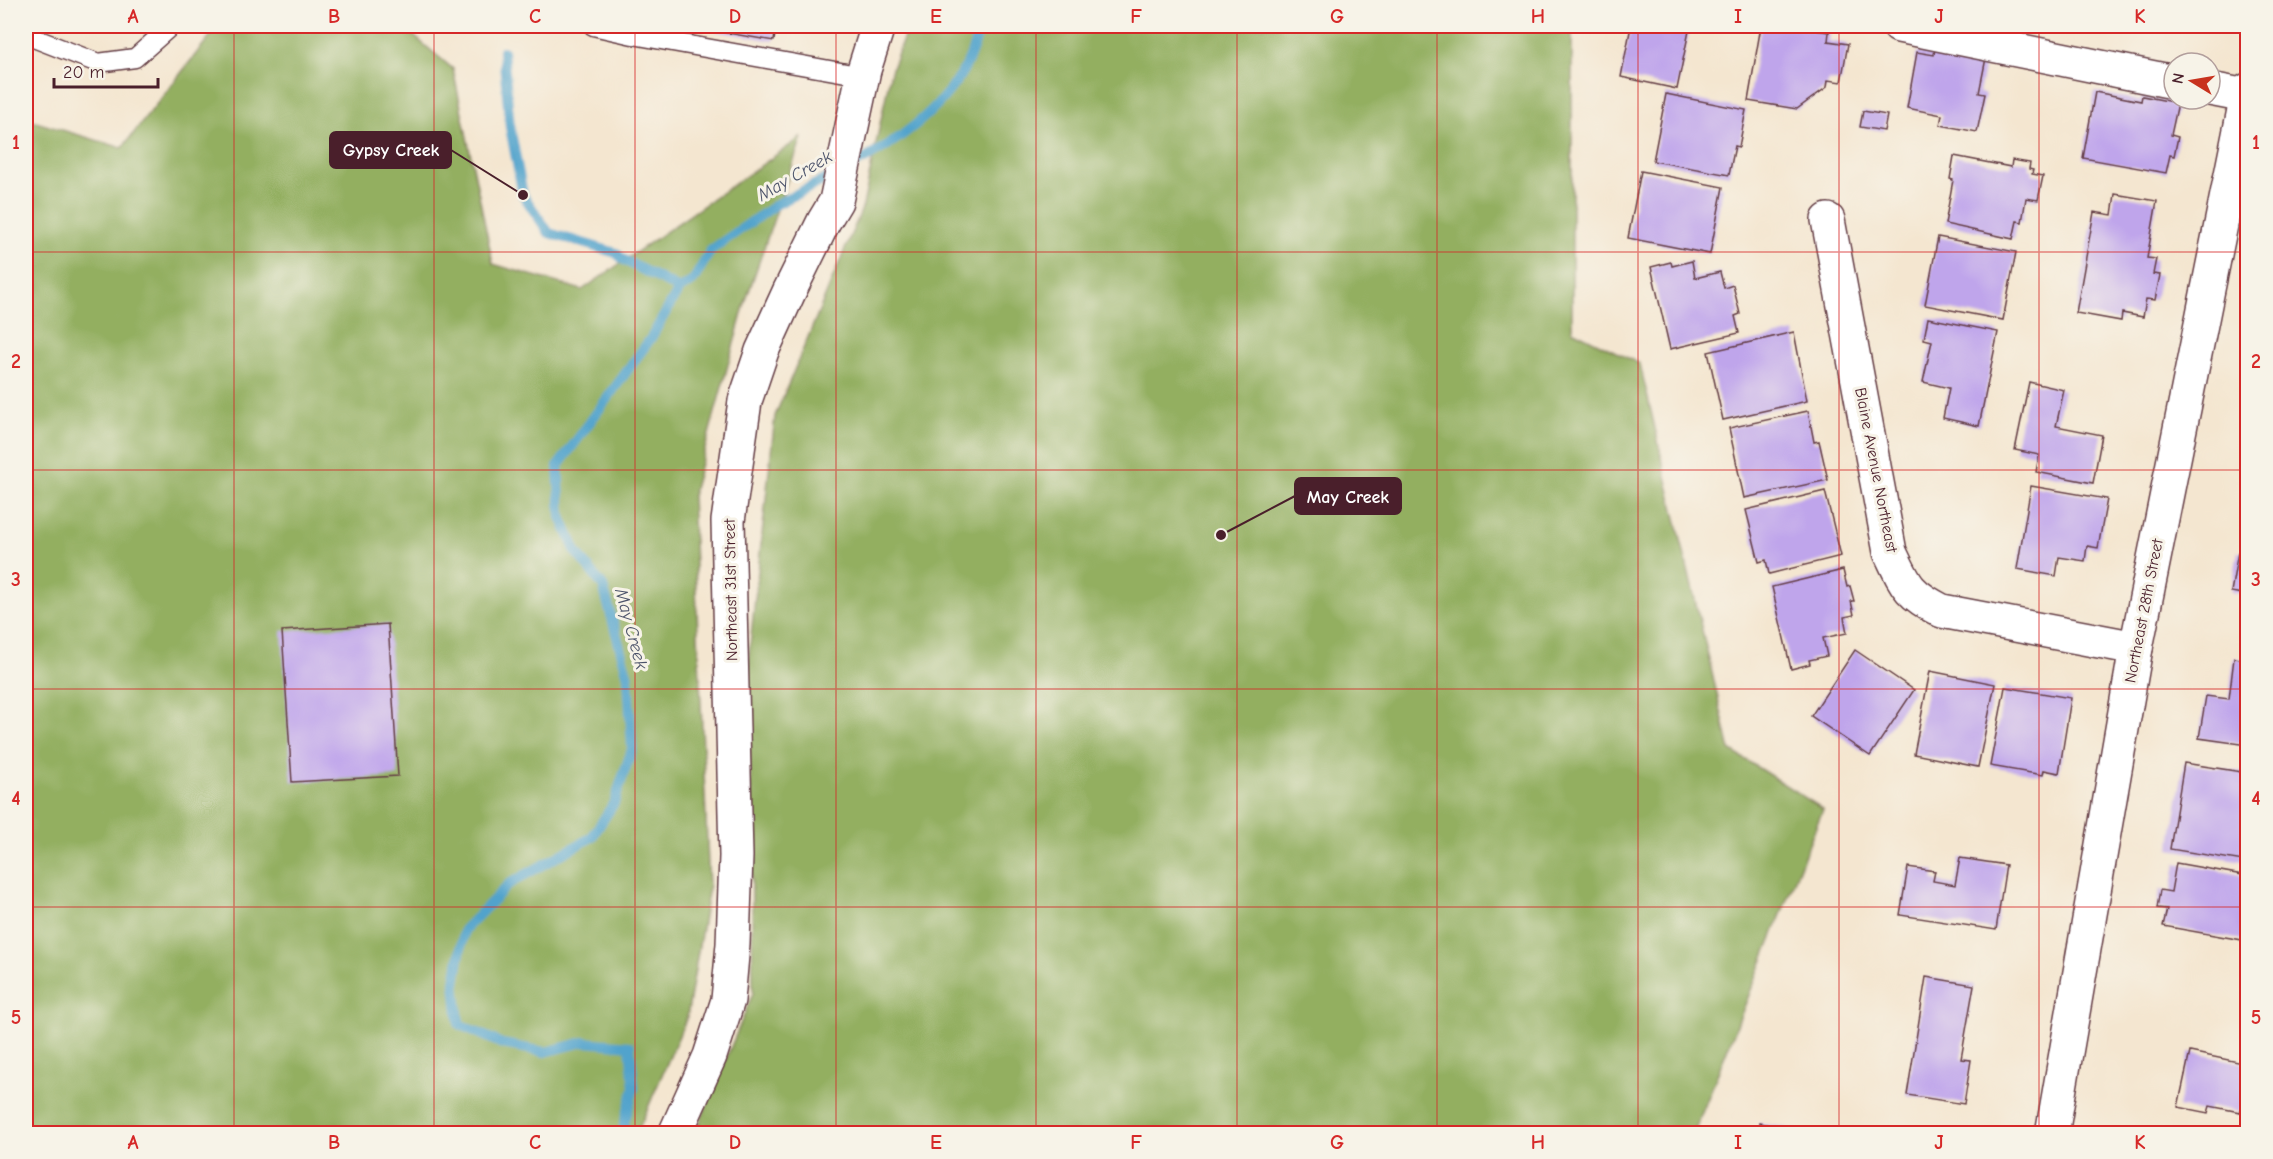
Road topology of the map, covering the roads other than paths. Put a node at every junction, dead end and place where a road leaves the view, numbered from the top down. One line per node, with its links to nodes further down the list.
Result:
1 (171, 26): 5 (lane)
2 (592, 26): 7 (lane)
3 (878, 26): 7 (street, Northeast 31st Street)
4 (1899, 26): 6 (street)
5 (26, 35)
6 (2162, 79)
7 (860, 86): 12 (street, Northeast 31st Street)
8 (2222, 90): 9 (street)
9 (2247, 93): 11 (street, Northeast 28th Street)
10 (1828, 220): 11 (street, Blaine Avenue Northeast)
11 (2136, 648): 13 (street, Northeast 28th Street)
12 (675, 1134)
13 (2052, 1134)

